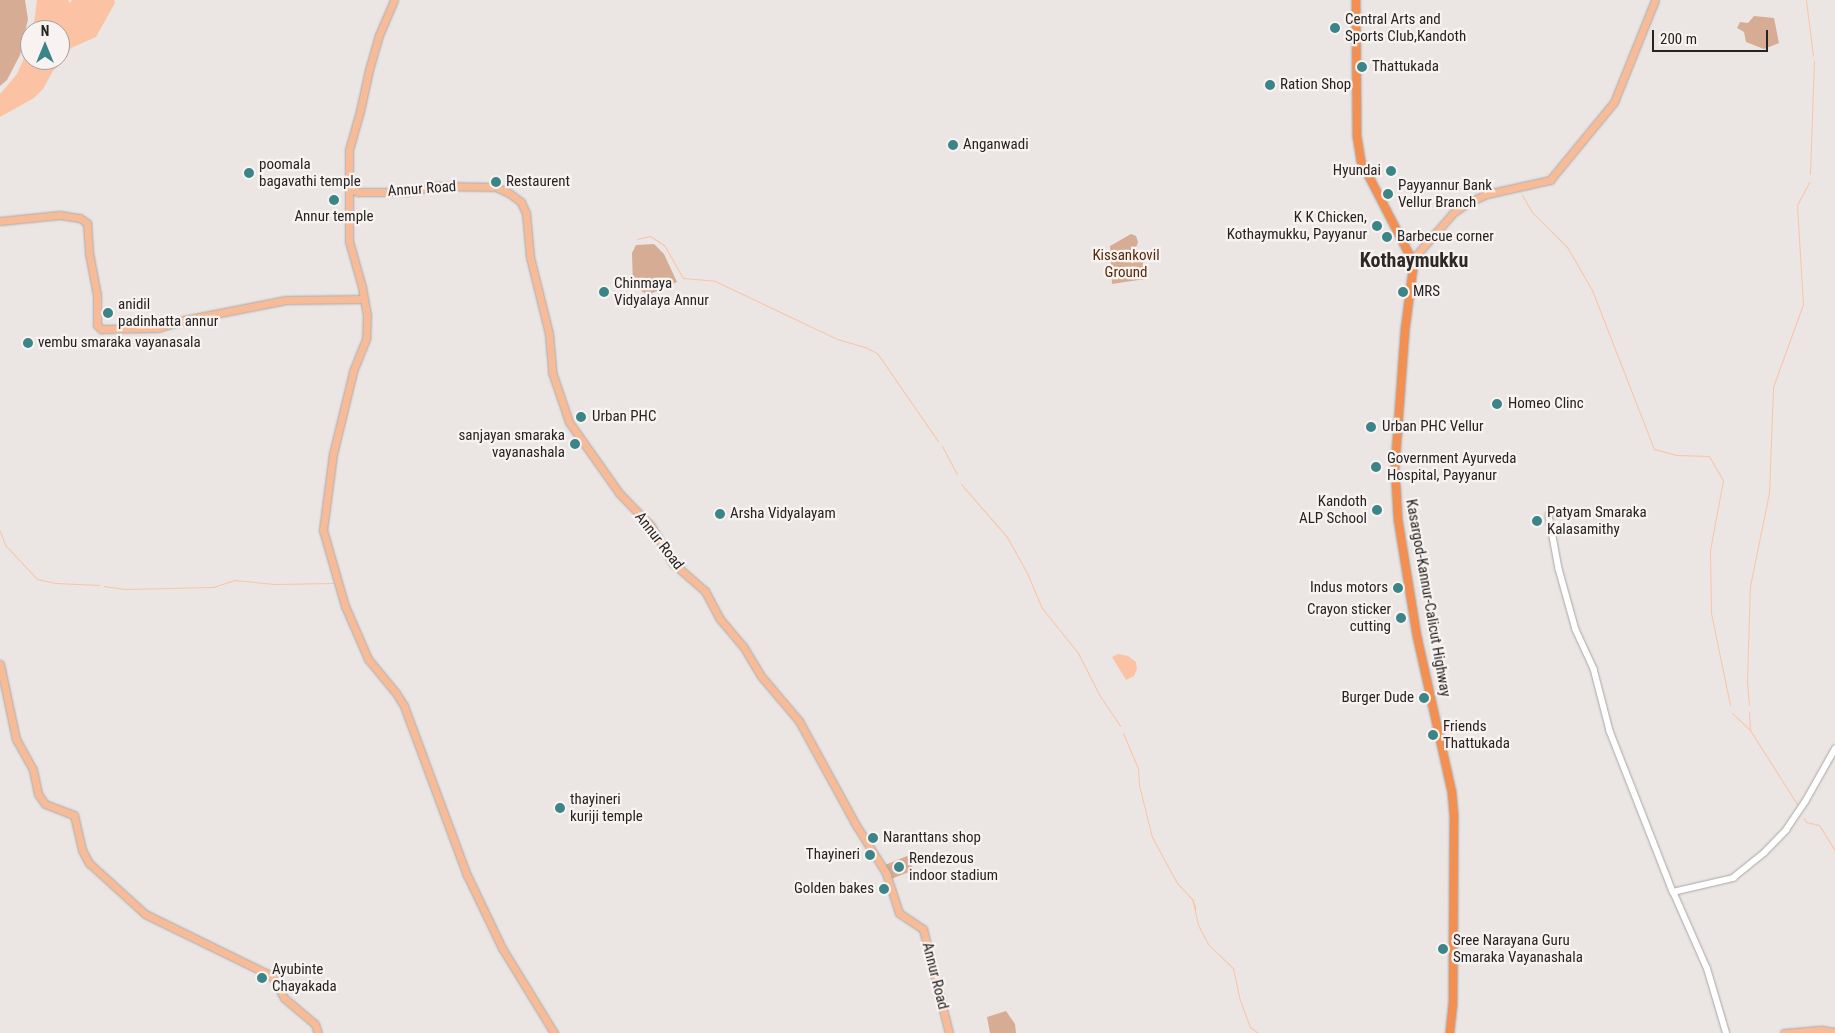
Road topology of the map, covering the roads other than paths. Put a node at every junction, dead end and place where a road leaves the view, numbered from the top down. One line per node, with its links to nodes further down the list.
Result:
1 (394, 0): 4 (main road)
2 (1356, 0): 6 (highway)
3 (1654, 0): 6 (main road)
4 (350, 189): 7 (main road); 15 (main road, Annur Road)
5 (0, 221): 7 (main road)
6 (1412, 260): 16 (highway, Kasargod-Kannur-Calicut Highway)
7 (364, 299): 14 (main road)
8 (1548, 515): 11 (street)
9 (0, 664): 13 (main road)
10 (1835, 749): 11 (street)
11 (1673, 892): 17 (street)
12 (1835, 1032): 18 (main road)
13 (318, 1033)
14 (554, 1033)
15 (949, 1033)
16 (1450, 1033)
17 (1726, 1033)
18 (1784, 1033)

